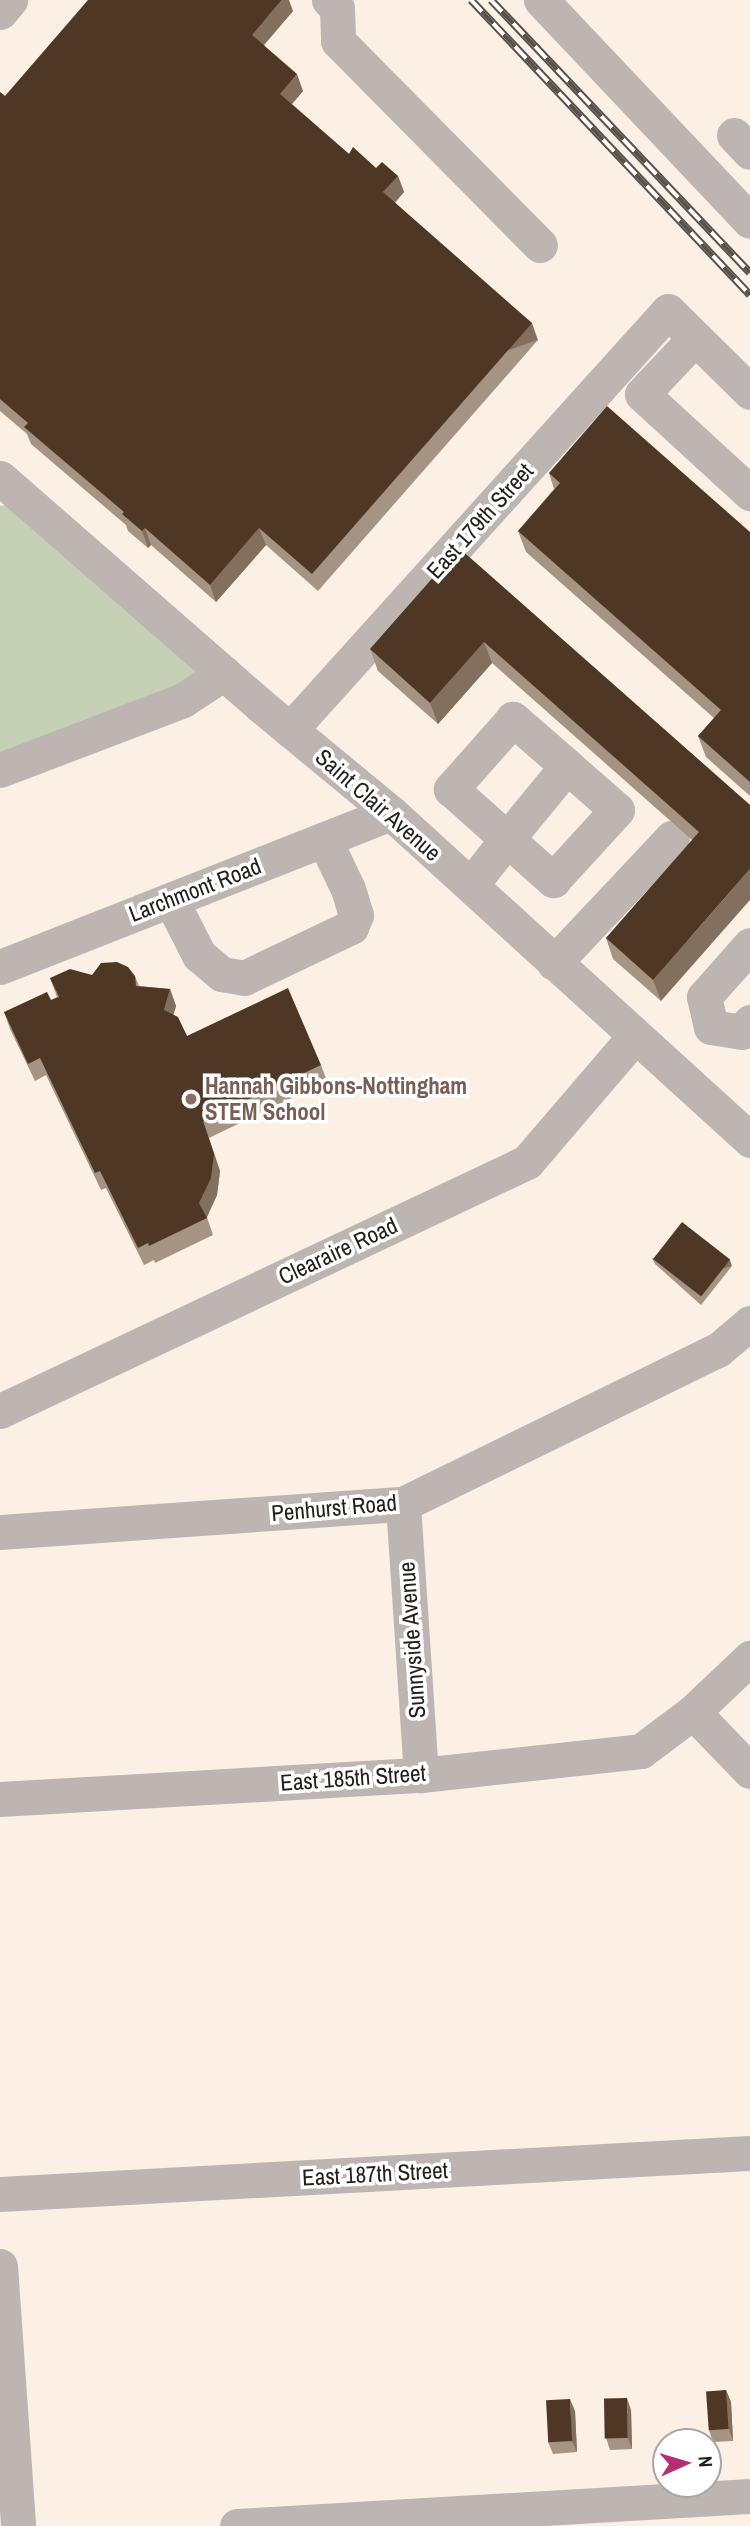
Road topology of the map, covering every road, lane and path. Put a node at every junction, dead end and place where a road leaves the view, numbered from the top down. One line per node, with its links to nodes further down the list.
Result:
1 (10, 0): 4 (street)
2 (329, 0): 6 (street)
3 (541, 0): 5 (street)
4 (0, 12)
5 (750, 221)
6 (540, 245)
7 (695, 338): 8 (street); 10 (street); 12 (street, East 179th Street)
8 (750, 392)
9 (0, 478): 11 (street, Saint Clair Avenue)
10 (750, 493)
11 (224, 673): 12 (street, Saint Clair Avenue); 14 (street)
12 (290, 730): 15 (street, Saint Clair Avenue)
13 (567, 766): 18 (street); 18 (street); 18 (street)
14 (0, 770)
15 (391, 813): 17 (street, Larchmont Road); 19 (street, Saint Clair Avenue)
16 (672, 838): 22 (street)
17 (324, 839): 20 (street, Larchmont Road); 20 (street)
18 (507, 839): 19 (street)
19 (471, 885): 22 (street, Saint Clair Avenue)
20 (171, 900): 23 (street, Larchmont Road)
21 (750, 945): 25 (street)
22 (554, 962): 26 (street, Saint Clair Avenue)
23 (0, 967)
24 (750, 1022): 25 (street)
25 (711, 1027): 27 (street)
26 (635, 1037): 27 (street, Saint Clair Avenue); 30 (street, Clearaire Road)
27 (671, 1070): 28 (street, Saint Clair Avenue)
28 (750, 1140)
29 (750, 1323): 31 (street, Penhurst Road)
30 (0, 1411)
31 (402, 1504): 32 (street, Penhurst Road); 36 (street, Sunnyside Avenue)
32 (0, 1532)
33 (750, 1657): 34 (street, East 185th Street)
34 (693, 1712): 35 (street); 36 (street, East 185th Street)
35 (750, 1771)
36 (421, 1775): 37 (street, East 185th Street)
37 (0, 1799)
38 (750, 2153): 39 (street, East 187th Street)
39 (0, 2194)
40 (0, 2266): 42 (street)
41 (750, 2496): 43 (street)
42 (18, 2526)
43 (237, 2526)

